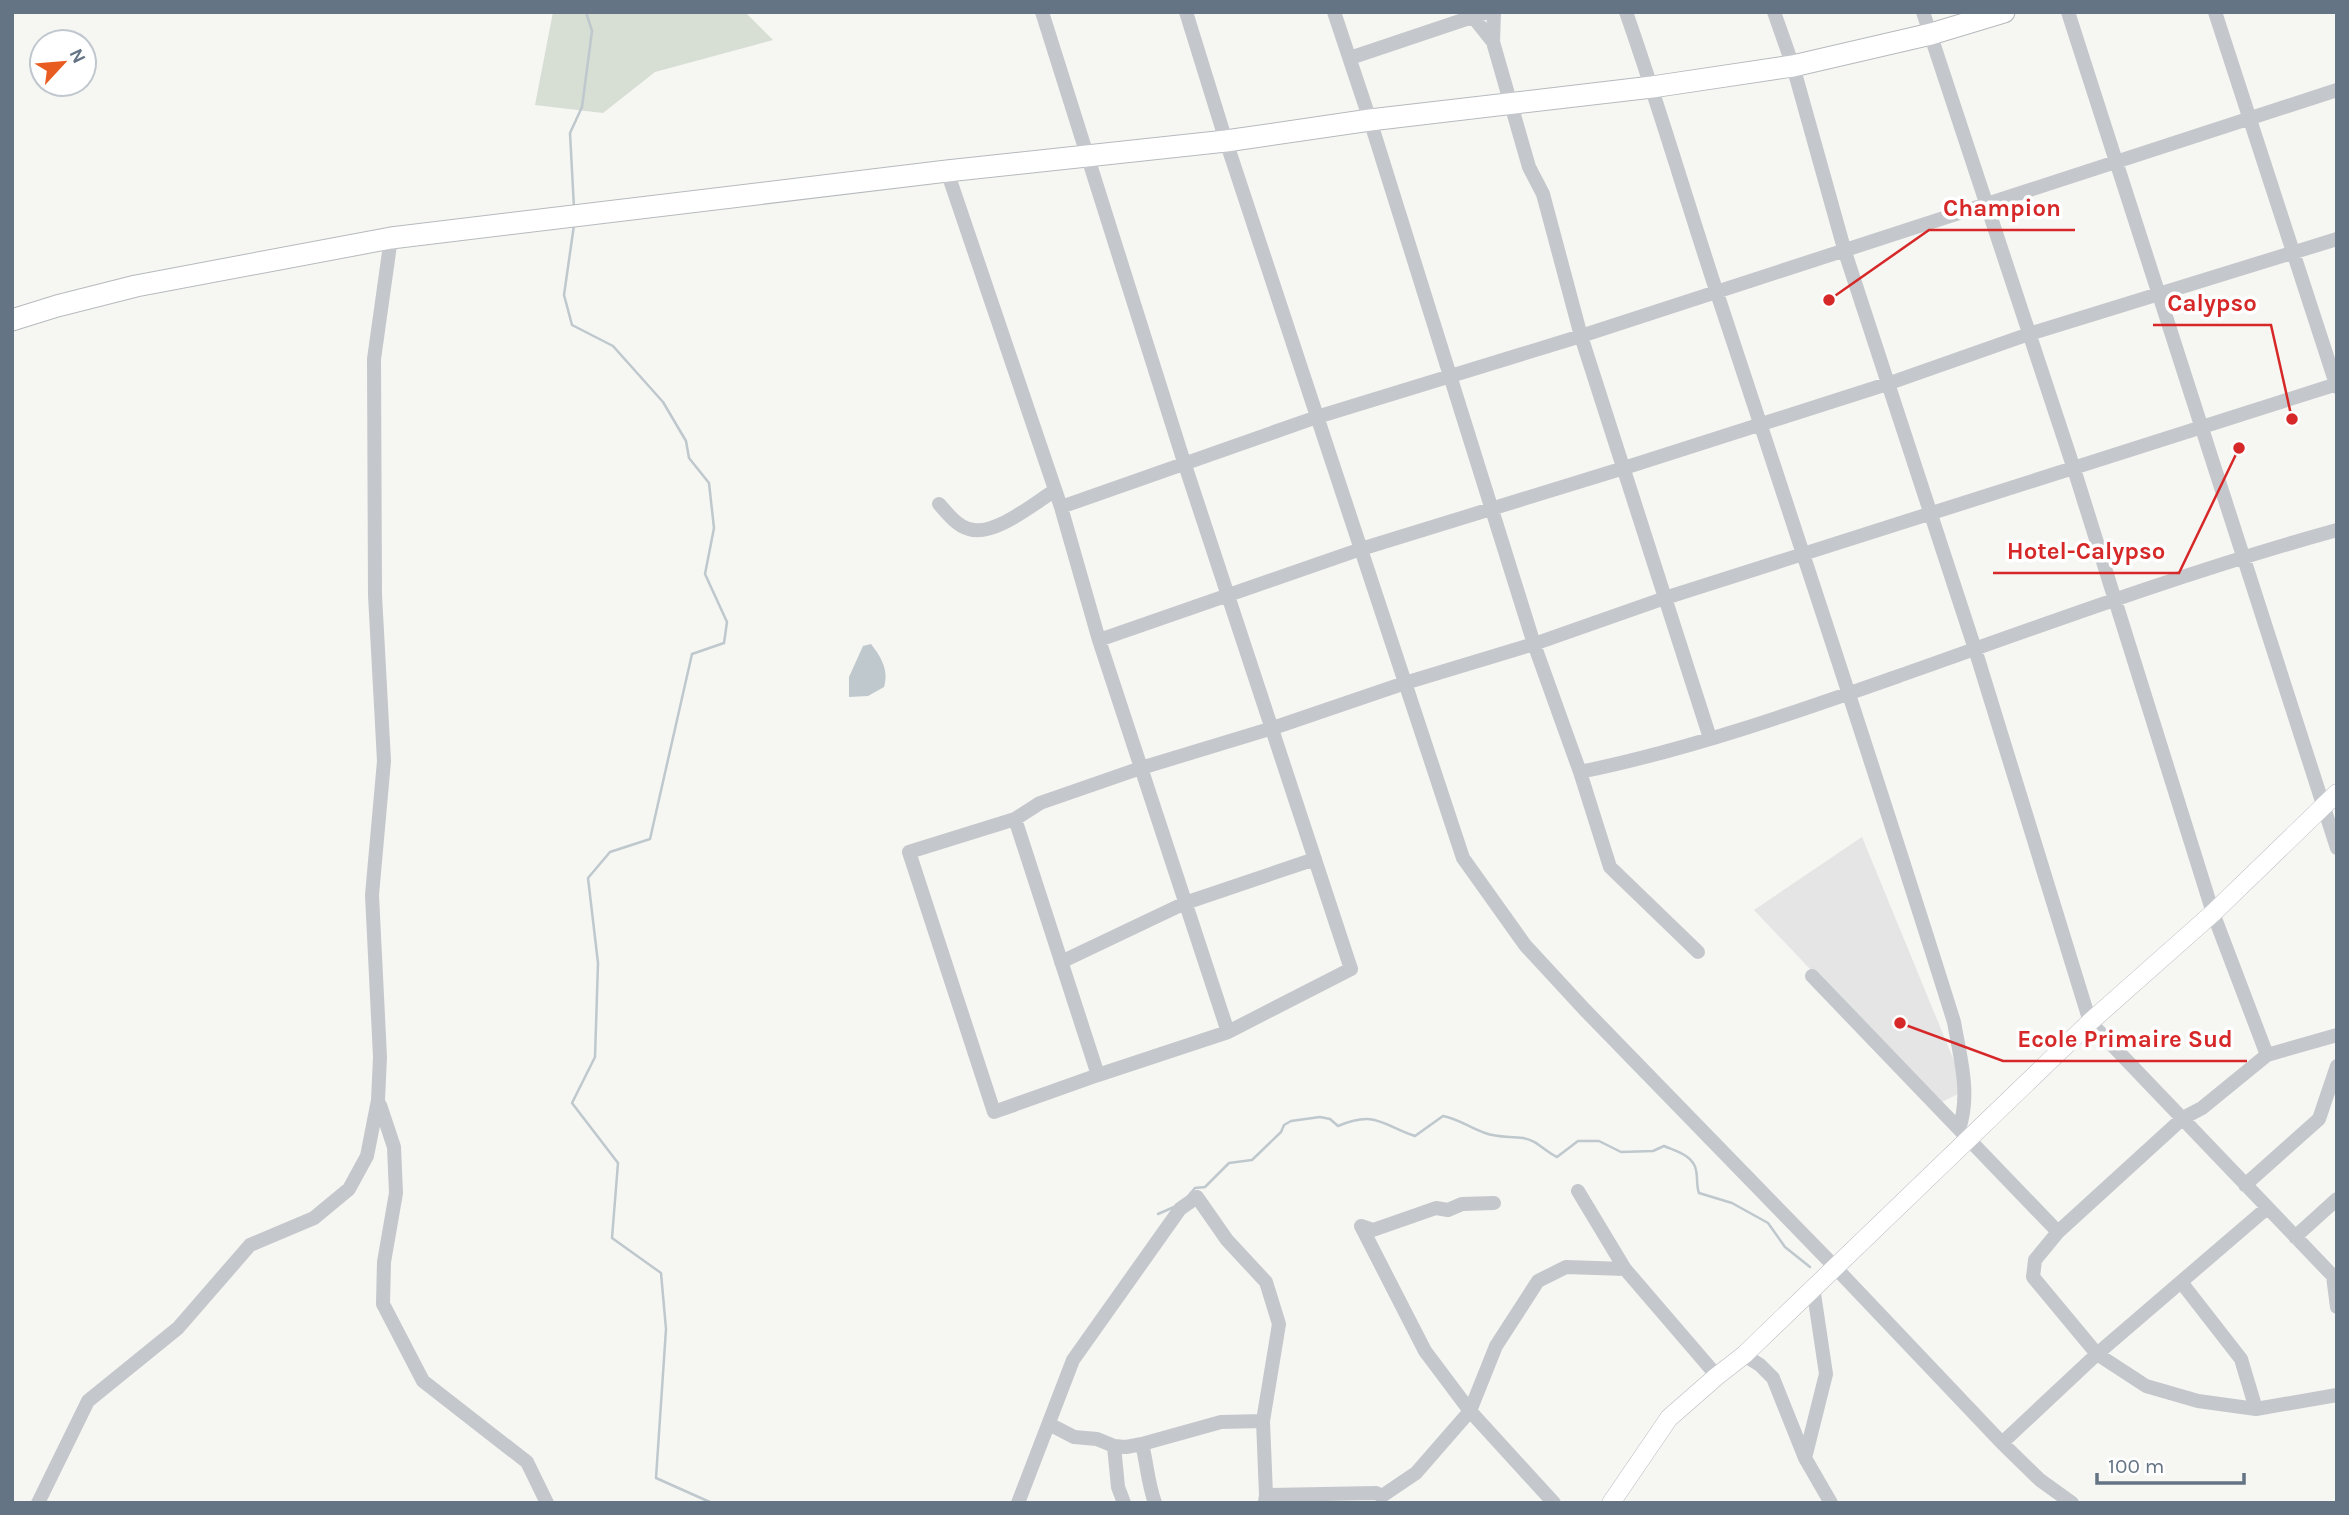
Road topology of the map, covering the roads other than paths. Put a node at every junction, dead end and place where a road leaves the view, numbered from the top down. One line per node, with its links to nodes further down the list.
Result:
1 (1042, 12): 22 (street)
2 (1186, 12): 21 (street)
3 (1334, 12): 14 (street)
4 (1494, 12): 13 (street)
5 (1626, 12): 16 (street)
6 (1774, 12): 15 (street)
7 (1923, 12): 12 (street)
8 (2004, 12): 12 (highway)
9 (2068, 12): 23 (street)
10 (2215, 12): 19 (street)
11 (1477, 14): 13 (street); 14 (street)
12 (1931, 34): 15 (highway); 25 (street)
13 (1493, 42): 18 (street)
14 (1350, 58): 20 (street)
15 (1793, 66): 16 (highway); 28 (street)
16 (1652, 87): 18 (highway); 30 (street)
17 (2337, 90): 19 (street)
18 (1511, 104): 20 (highway); 34 (street)
19 (2250, 118): 23 (street); 29 (street)
20 (1370, 120): 21 (highway); 35 (street)
21 (1226, 141): 22 (highway); 38 (street)
22 (1086, 157): 24 (highway); 41 (street)
23 (2117, 161): 25 (street); 31 (street)
24 (947, 171): 26 (highway); 44 (street)
25 (1986, 203): 28 (street); 33 (street)
26 (391, 239): 32 (highway); 81 (street)
27 (2337, 239): 29 (street)
28 (1845, 251): 30 (street); 36 (street)
29 (2294, 254): 31 (street); 37 (street)
30 (1717, 292): 34 (street); 39 (street)
31 (2159, 293): 33 (street); 40 (street)
32 (12, 320)
33 (2029, 334): 36 (street); 43 (street)
34 (1581, 336): 35 (street); 42 (street)
35 (1451, 377): 38 (street); 47 (street)
36 (1887, 384): 39 (street); 48 (street)
37 (2336, 385): 40 (street)
38 (1317, 417): 41 (street); 50 (street)
39 (1761, 425): 42 (street); 51 (street)
40 (2202, 428): 43 (street); 52 (street)
41 (1184, 463): 46 (street); 53 (street)
42 (1624, 468): 47 (street); 54 (street)
43 (2074, 468): 48 (street); 55 (street)
44 (1054, 491): 45 (street); 46 (street)
45 (939, 504)
46 (1061, 508): 56 (street)
47 (1493, 510): 50 (street); 57 (street)
48 (1929, 513): 51 (street); 58 (street)
49 (2337, 530): 52 (street)
50 (1361, 549): 53 (street); 59 (street)
51 (1804, 554): 54 (street); 60 (street)
52 (2242, 556): 55 (street); 66 (street)
53 (1228, 594): 56 (street); 61 (street)
54 (1665, 598): 57 (street); 62 (street)
55 (2116, 600): 58 (street); 71 (street)
56 (1099, 640): 63 (street)
57 (1534, 644): 59 (street); 64 (street)
58 (1975, 649): 60 (street); 75 (street)
59 (1405, 683): 61 (street); 91 (street)
60 (1849, 693): 62 (street); 83 (street)
61 (1273, 729): 63 (street); 69 (street)
62 (1710, 738): 64 (street)
63 (1141, 768): 67 (street); 70 (street)
64 (1580, 772): 72 (street)
65 (2337, 793): 66 (main road)
66 (2322, 807): 68 (street); 71 (main road)
67 (1015, 820): 73 (street); 80 (street)
68 (2337, 848)
69 (1315, 859): 70 (street); 76 (street)
70 (1185, 903): 73 (street); 76 (street)
71 (2213, 913): 75 (main road); 78 (street)
72 (1698, 952)
73 (1061, 962): 80 (street)
74 (1812, 976): 83 (street)
75 (2090, 1022): 82 (street); 83 (main road)
76 (1228, 1032): 80 (street)
77 (2337, 1035): 78 (street)
78 (2267, 1055): 82 (street)
79 (2337, 1066): 84 (street)
80 (1098, 1075)
81 (378, 1100): 111 (street); 112 (street)
82 (2183, 1118): 84 (street); 89 (street)
83 (1963, 1134): 89 (street); 91 (main road)
84 (2245, 1185): 88 (street)
85 (1578, 1191): 92 (street)
86 (2337, 1199): 90 (street)
87 (1494, 1202): 102 (street)
88 (2267, 1208): 90 (street); 94 (street)
89 (2058, 1232): 97 (street)
90 (2295, 1237): 93 (street)
91 (1834, 1266): 95 (main road); 105 (street)
92 (1625, 1269): 99 (street); 102 (street)
93 (2335, 1275): 96 (street)
94 (2181, 1282): 97 (street); 101 (street)
95 (1813, 1287): 98 (main road); 108 (street)
96 (2337, 1307)
97 (2097, 1354): 101 (street); 105 (street)
98 (1744, 1355): 99 (main road); 108 (street)
99 (1717, 1376): 117 (main road)
100 (2337, 1395): 101 (street)
101 (2256, 1409)
102 (1470, 1411): 110 (street); 116 (street)
103 (1264, 1421): 104 (street); 106 (street); 109 (street)
104 (1049, 1424): 107 (street); 113 (street)
105 (2002, 1443): 119 (street)
106 (1142, 1444): 107 (street); 115 (street)
107 (1114, 1446): 114 (street)
108 (1805, 1458): 118 (street)
109 (1265, 1499): 110 (street)
110 (1384, 1500)
111 (38, 1503)
112 (547, 1503)
113 (1018, 1503)
114 (1124, 1503)
115 (1155, 1503)
116 (1554, 1503)
117 (1611, 1503)
118 (1831, 1503)
119 (2072, 1503)

